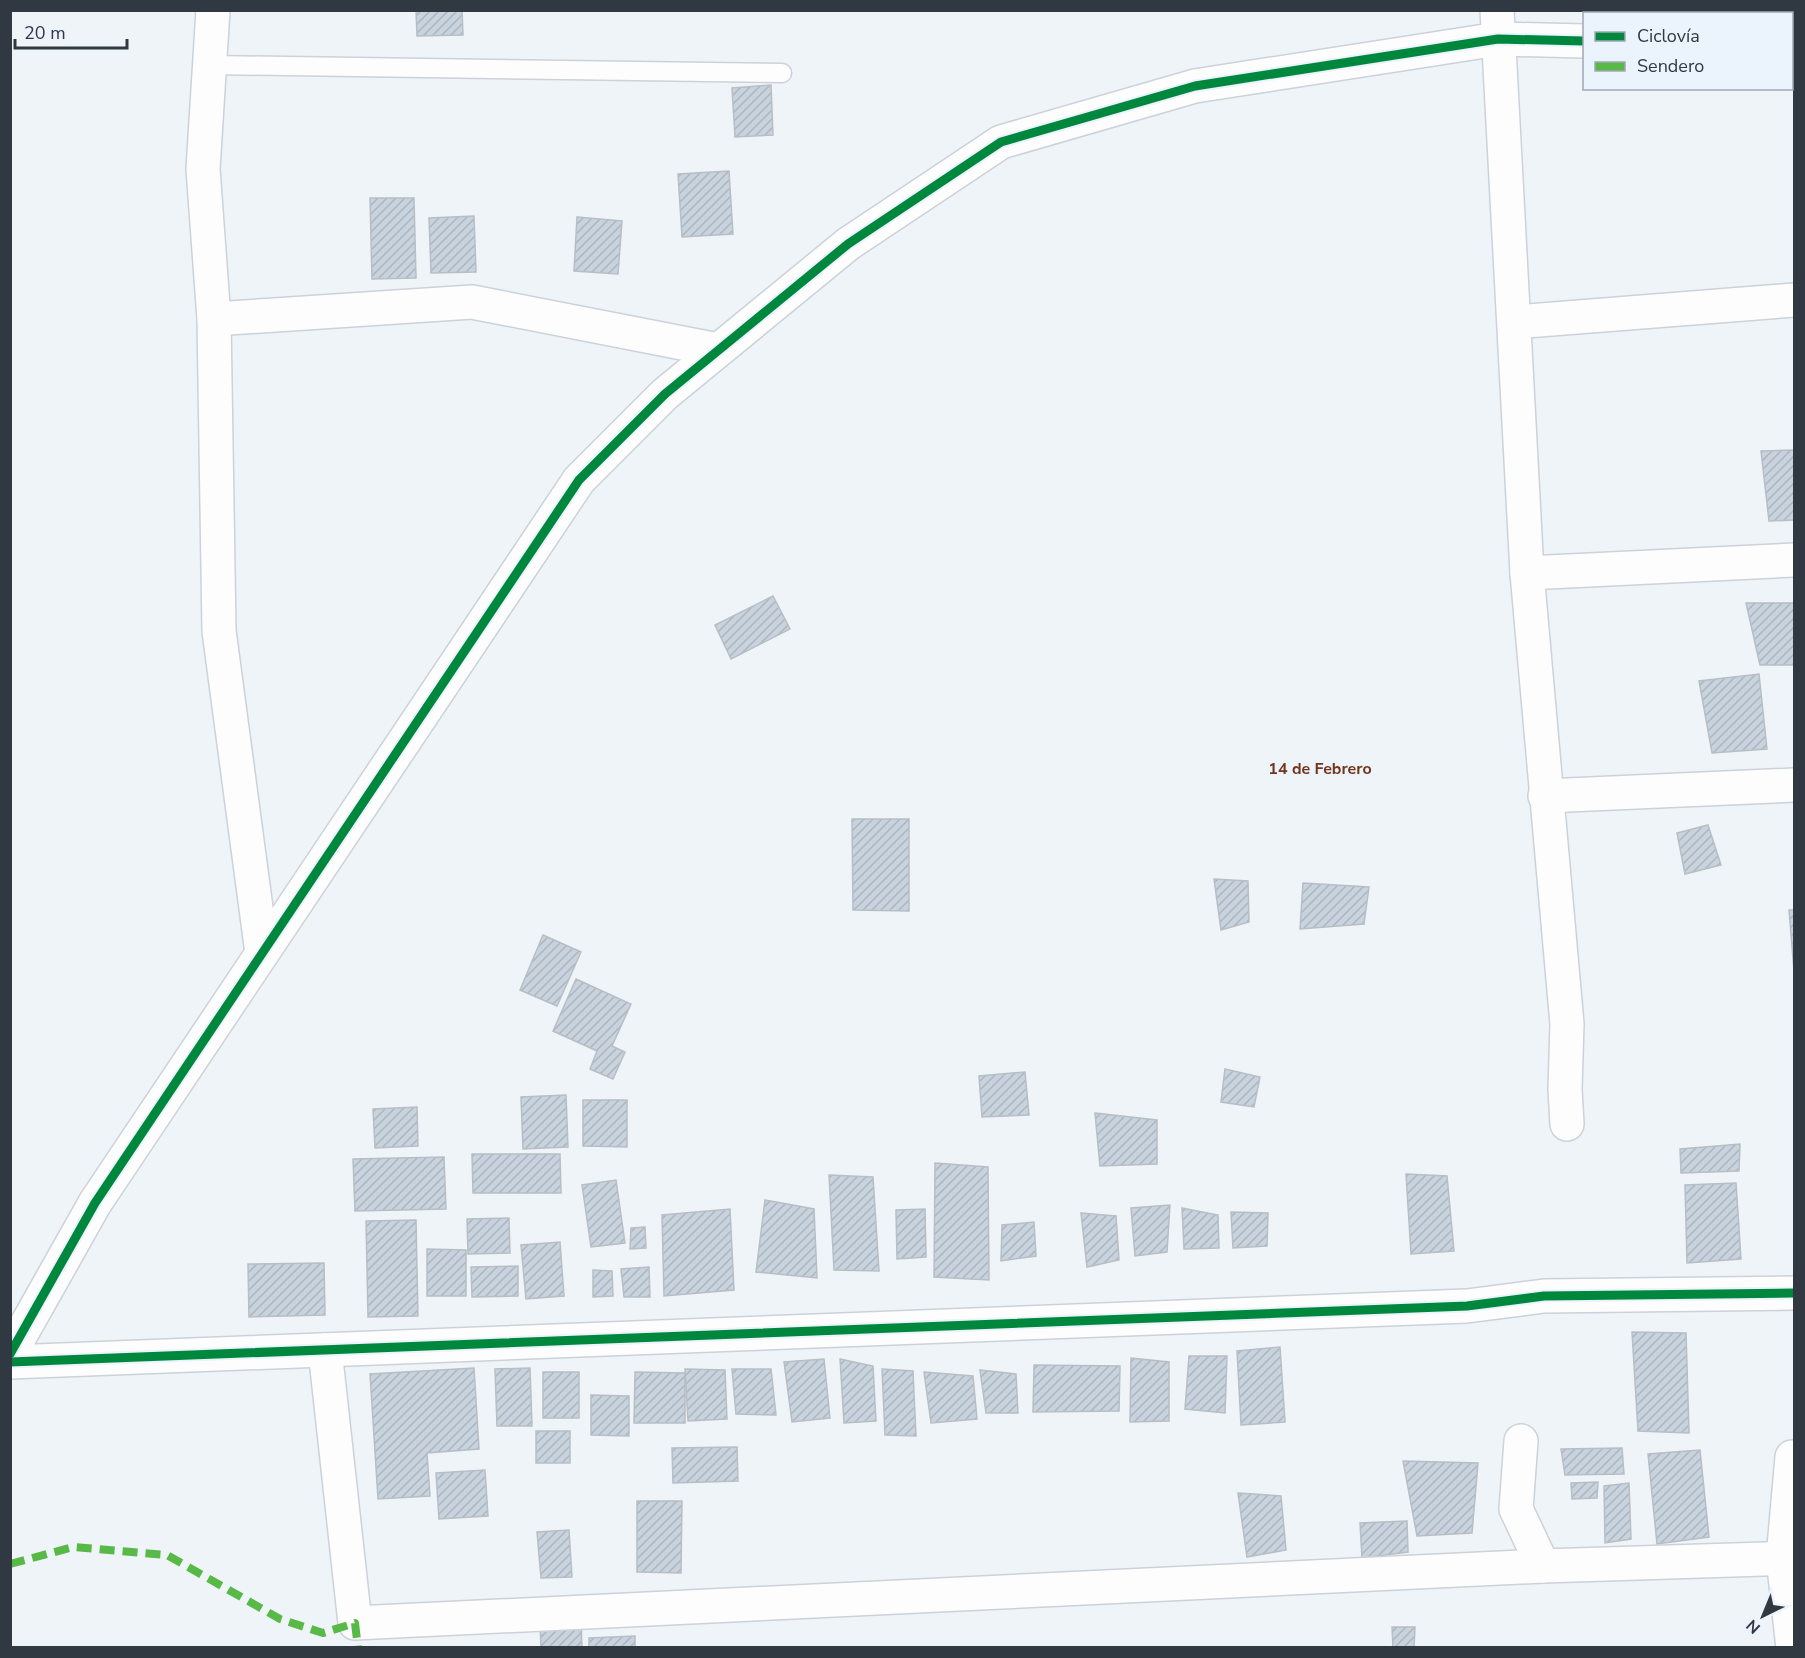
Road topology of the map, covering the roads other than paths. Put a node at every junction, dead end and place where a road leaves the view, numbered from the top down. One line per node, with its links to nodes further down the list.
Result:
1 (213, 10): 4 (street)
2 (1497, 25): 3 (street); 8 (street); 9 (street)
3 (1583, 40)
4 (211, 65): 5 (lane); 7 (street)
5 (782, 73)
6 (1794, 300): 8 (street)
7 (214, 319): 9 (street); 14 (street)
8 (1515, 322): 11 (street)
9 (718, 350): 14 (street)
10 (1794, 560): 11 (street)
11 (1527, 573): 13 (street)
12 (1794, 785): 13 (street)
13 (1545, 796): 15 (street)
14 (262, 953): 18 (street)
15 (1567, 1124)
16 (1794, 1293): 17 (street)
17 (325, 1350): 19 (street); 23 (street)
18 (10, 1354)
19 (10, 1362)
20 (1521, 1441): 23 (street)
21 (1792, 1457): 22 (street)
22 (1789, 1558): 23 (street); 24 (street)
23 (1543, 1566)
24 (1793, 1647)

